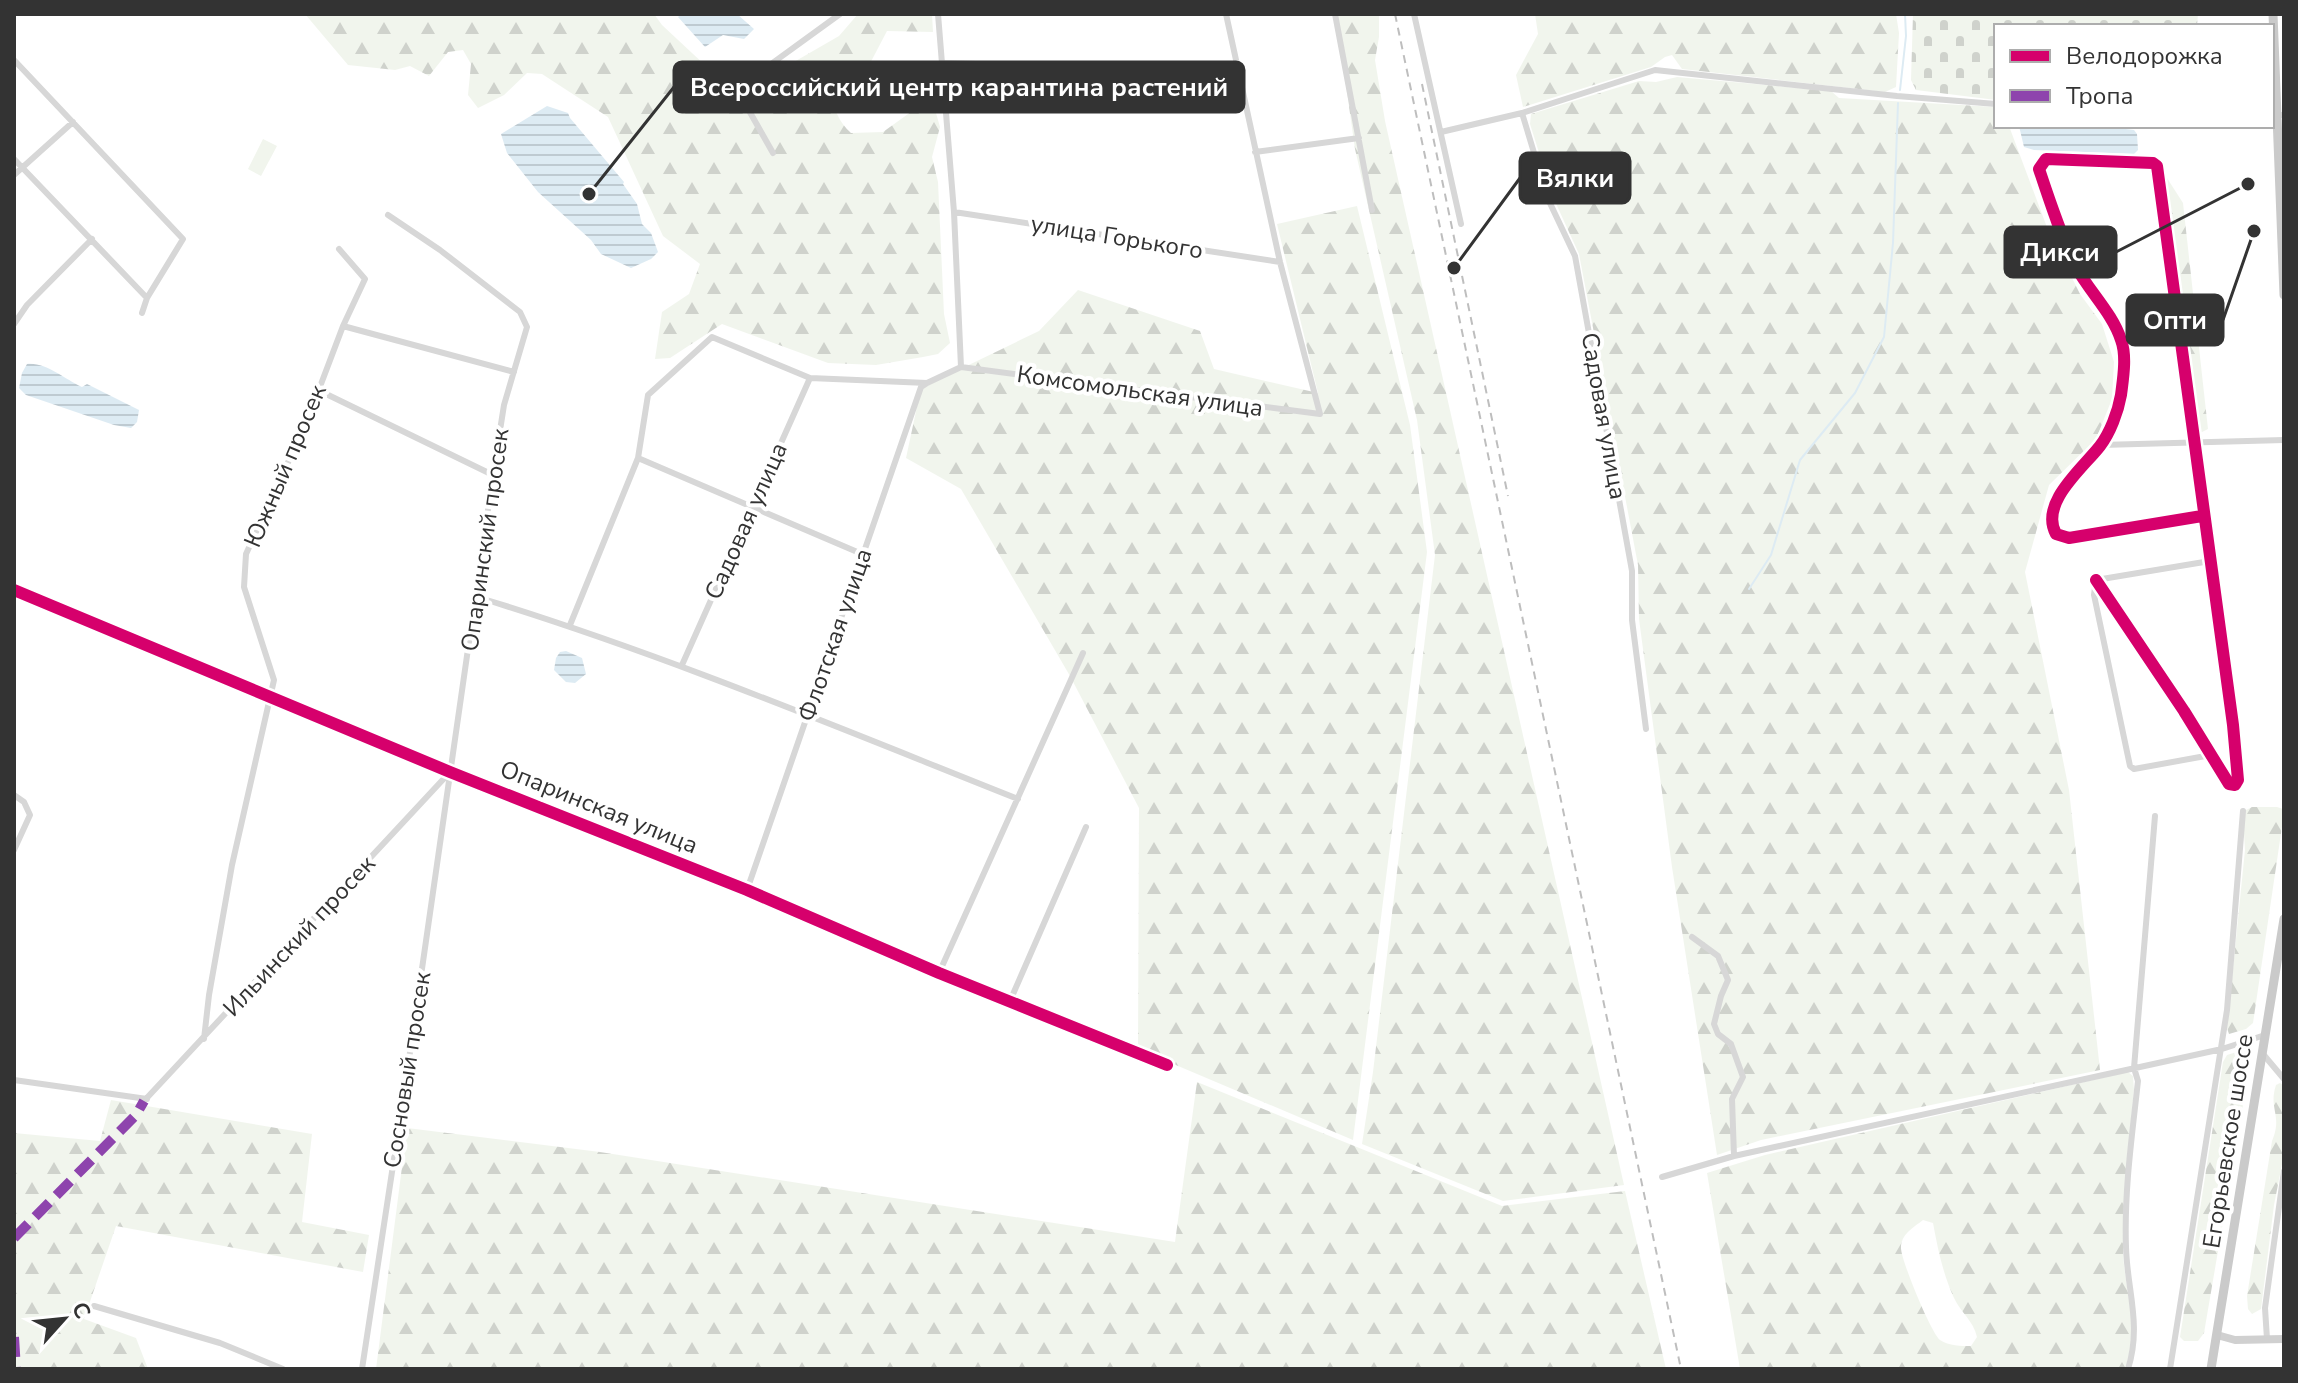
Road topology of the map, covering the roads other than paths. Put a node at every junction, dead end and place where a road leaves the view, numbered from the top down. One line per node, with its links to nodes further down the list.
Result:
1 (840, 14): 17 (street)
2 (938, 14): 8 (street)
3 (1226, 14): 9 (street)
4 (1335, 14): 15 (street)
5 (1414, 14): 14 (street)
6 (2274, 34): 12 (main road)
7 (14, 60): 13 (street)
8 (943, 63): 9 (street); 22 (street)
9 (1240, 83): 16 (street)
10 (1994, 104): 11 (street)
11 (1522, 113): 14 (street); 55 (street, Садовая улица)
12 (2278, 115): 28 (main road)
13 (73, 122): 19 (street); 29 (street)
14 (1441, 132): 24 (street)
15 (1359, 138): 16 (street); 21 (street)
16 (1255, 152): 27 (street)
17 (773, 153)
18 (14, 159): 19 (street)
19 (22, 167): 20 (street); 25 (street)
20 (14, 175)
21 (1372, 210)
22 (954, 212): 27 (street, улица Горького); 33 (street)
23 (388, 215): 34 (street, Опаринский просек)
24 (1461, 224)
25 (92, 239): 29 (street); 31 (street)
26 (339, 249): 32 (street, Южный просек)
27 (1280, 262): 33 (street, Комсомольская улица)
28 (2284, 295)
29 (147, 298): 30 (street)
30 (142, 313)
31 (14, 324)
32 (343, 326): 34 (street); 37 (street, Южный просек)
33 (961, 367): 36 (street)
34 (514, 372): 42 (street, Опаринский просек)
35 (810, 378): 36 (street); 41 (street); 43 (street, Садовая улица)
36 (927, 383): 45 (street, Флотская улица)
37 (320, 391): 42 (street); 53 (street, Южный просек)
38 (2284, 440): 39 (street)
39 (2194, 442): 40 (street); 40 (street); 44 (street)
40 (2101, 445): 44 (street)
41 (638, 458): 43 (street); 50 (street)
42 (493, 475): 49 (street, Опаринский просек)
43 (752, 507): 45 (street); 52 (street, Садовая улица)
44 (2202, 516): 46 (street)
45 (862, 554): 54 (street, Флотская улица)
46 (2210, 561): 47 (street); 56 (street)
47 (2096, 580): 56 (street); 56 (street)
48 (14, 590): 53 (street, Опаринская улица)
49 (477, 597): 50 (street); 57 (street, Опаринский просек)
50 (570, 625): 52 (street)
51 (1083, 653): 59 (street)
52 (682, 665): 54 (street)
53 (269, 696): 57 (street, Опаринская улица); 70 (street, Южный просек)
54 (807, 715): 59 (street); 64 (street, Флотская улица)
55 (1646, 729)
56 (2211, 755)
57 (450, 772): 64 (street, Опаринская улица); 70 (street, Ильинский просек); 86 (street, Сосновый просек)
58 (14, 795): 63 (street)
59 (1018, 799): 67 (street)
60 (2243, 811): 71 (street)
61 (2155, 816): 74 (street)
62 (1086, 827): 68 (street)
63 (14, 850)
64 (747, 890): 67 (street, Опаринская улица)
65 (2284, 919): 69 (main road, Егорьевское шоссе)
66 (1692, 937): 77 (street)
67 (939, 973): 68 (street, Опаринская улица)
68 (1010, 1001): 73 (street, Опаринская улица)
69 (2266, 1035): 71 (street); 72 (main road, Егорьевское шоссе)
70 (204, 1039): 76 (street, Ильинский просек)
71 (2222, 1049): 74 (street); 88 (street)
72 (2263, 1054): 75 (street); 82 (main road, Егорьевское шоссе)
73 (1167, 1065)
74 (2134, 1068): 77 (street); 87 (street)
75 (2284, 1079)
76 (14, 1080)
77 (1734, 1156): 79 (street)
78 (2284, 1171): 80 (street)
79 (1662, 1177)
80 (2281, 1199): 83 (street)
81 (94, 1306): 85 (street)
82 (2217, 1335): 83 (main road); 89 (main road, Егорьевское шоссе)
83 (2267, 1339): 84 (main road)
84 (2284, 1339)
85 (283, 1369)
86 (362, 1369)
87 (2128, 1369)
88 (2170, 1369)
89 (2211, 1369)

